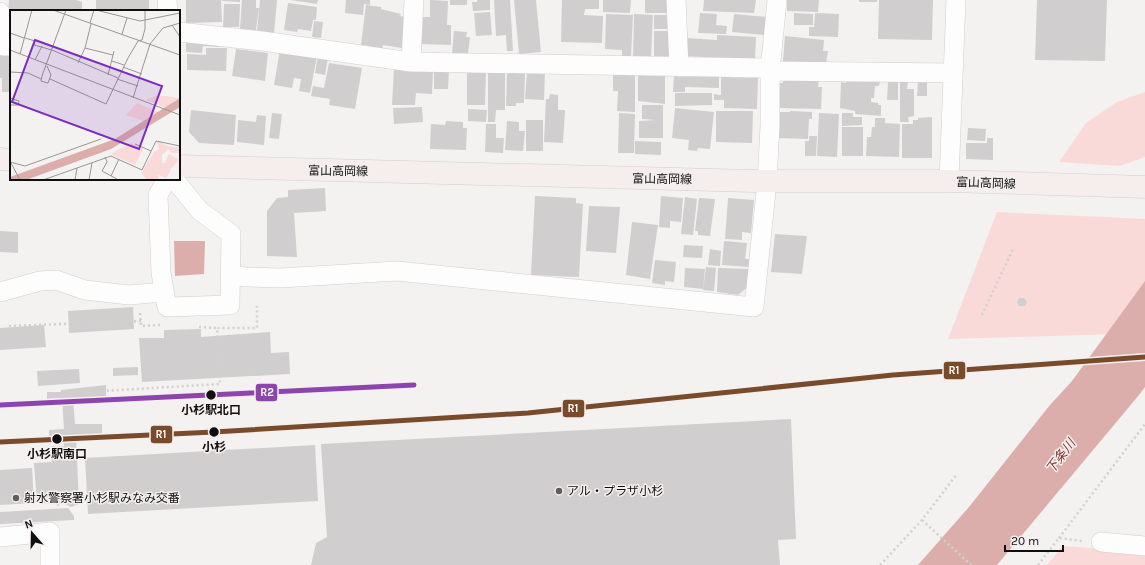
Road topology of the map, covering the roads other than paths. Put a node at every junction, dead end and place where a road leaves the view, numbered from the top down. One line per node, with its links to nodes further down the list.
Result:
1 (167, 0): 6 (street)
2 (414, 0): 10 (street)
3 (676, 0): 11 (street)
4 (777, 0): 12 (street)
5 (956, 0): 13 (street)
6 (168, 10)
7 (0, 12): 9 (street)
8 (180, 32): 10 (street)
9 (10, 46)
10 (411, 62): 11 (street)
11 (679, 67): 12 (street)
12 (770, 70): 13 (street); 20 (street)
13 (953, 73): 19 (street)
14 (0, 159): 15 (main road)
15 (10, 160)
16 (180, 166): 20 (main road, 富山高岡線)
17 (167, 180): 24 (street)
18 (175, 180): 22 (street)
19 (949, 181): 20 (main road, 富山高岡線); 21 (main road, 富山高岡線)
20 (767, 182): 22 (street)
21 (1145, 187)
22 (231, 275): 24 (street)
23 (0, 292): 24 (street)
24 (164, 292)
25 (0, 537): 28 (street)
26 (1101, 542): 27 (street)
27 (1145, 546)
28 (50, 565)

